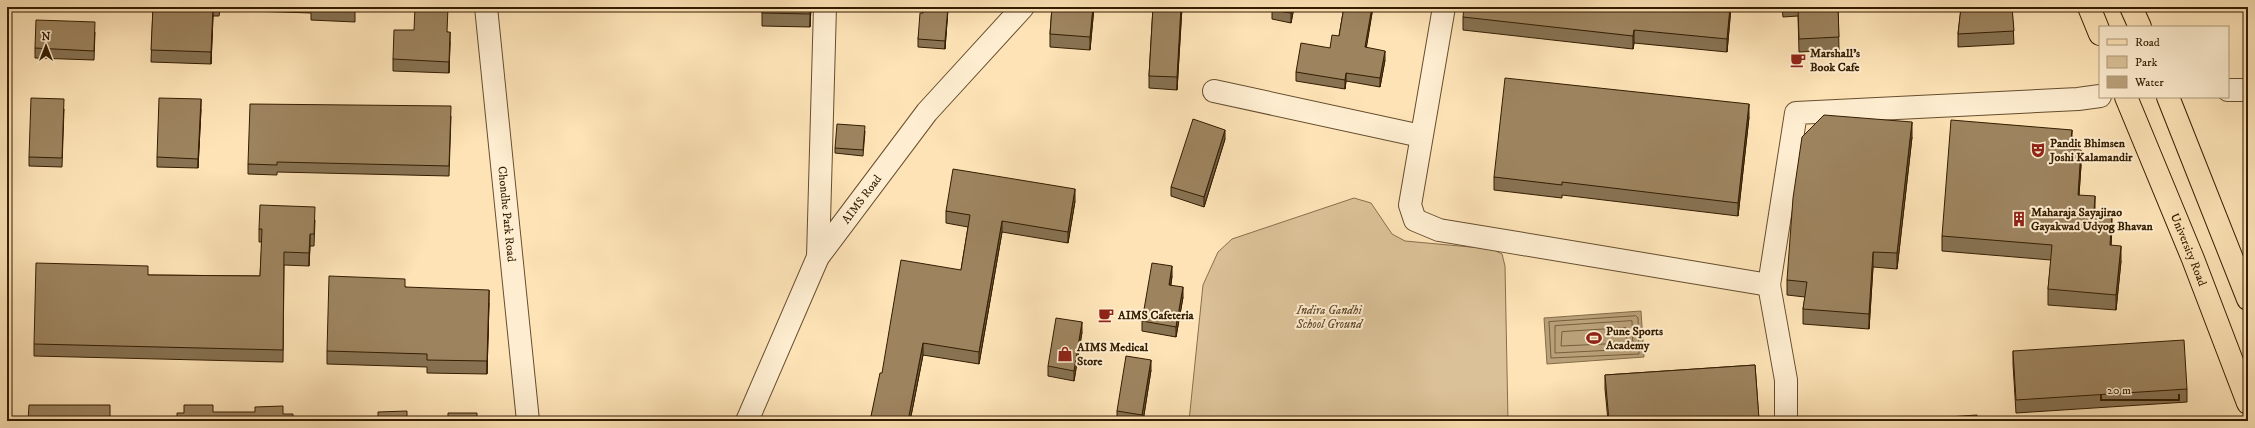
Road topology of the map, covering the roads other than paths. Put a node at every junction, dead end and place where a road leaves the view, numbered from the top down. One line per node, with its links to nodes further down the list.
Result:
1 (486, 7): 20 (street, Chondhe Park Road)
2 (825, 7): 16 (street)
3 (1023, 7): 16 (street, AIMS Road)
4 (1444, 7): 15 (street)
5 (2089, 7): 8 (main road)
6 (2131, 7): 7 (main road)
7 (2140, 26)
8 (2099, 32)
9 (2229, 90): 10 (street)
10 (2248, 90)
11 (1214, 91): 15 (street)
12 (2099, 96): 17 (street)
13 (2126, 98): 19 (main road, University Road)
14 (2168, 98): 18 (main road)
15 (1421, 136): 17 (street)
16 (818, 257): 21 (street, AIMS Road)
17 (1769, 285): 22 (street)
18 (2248, 299)
19 (2248, 403)
20 (528, 421)
21 (747, 421)
22 (1786, 421)

